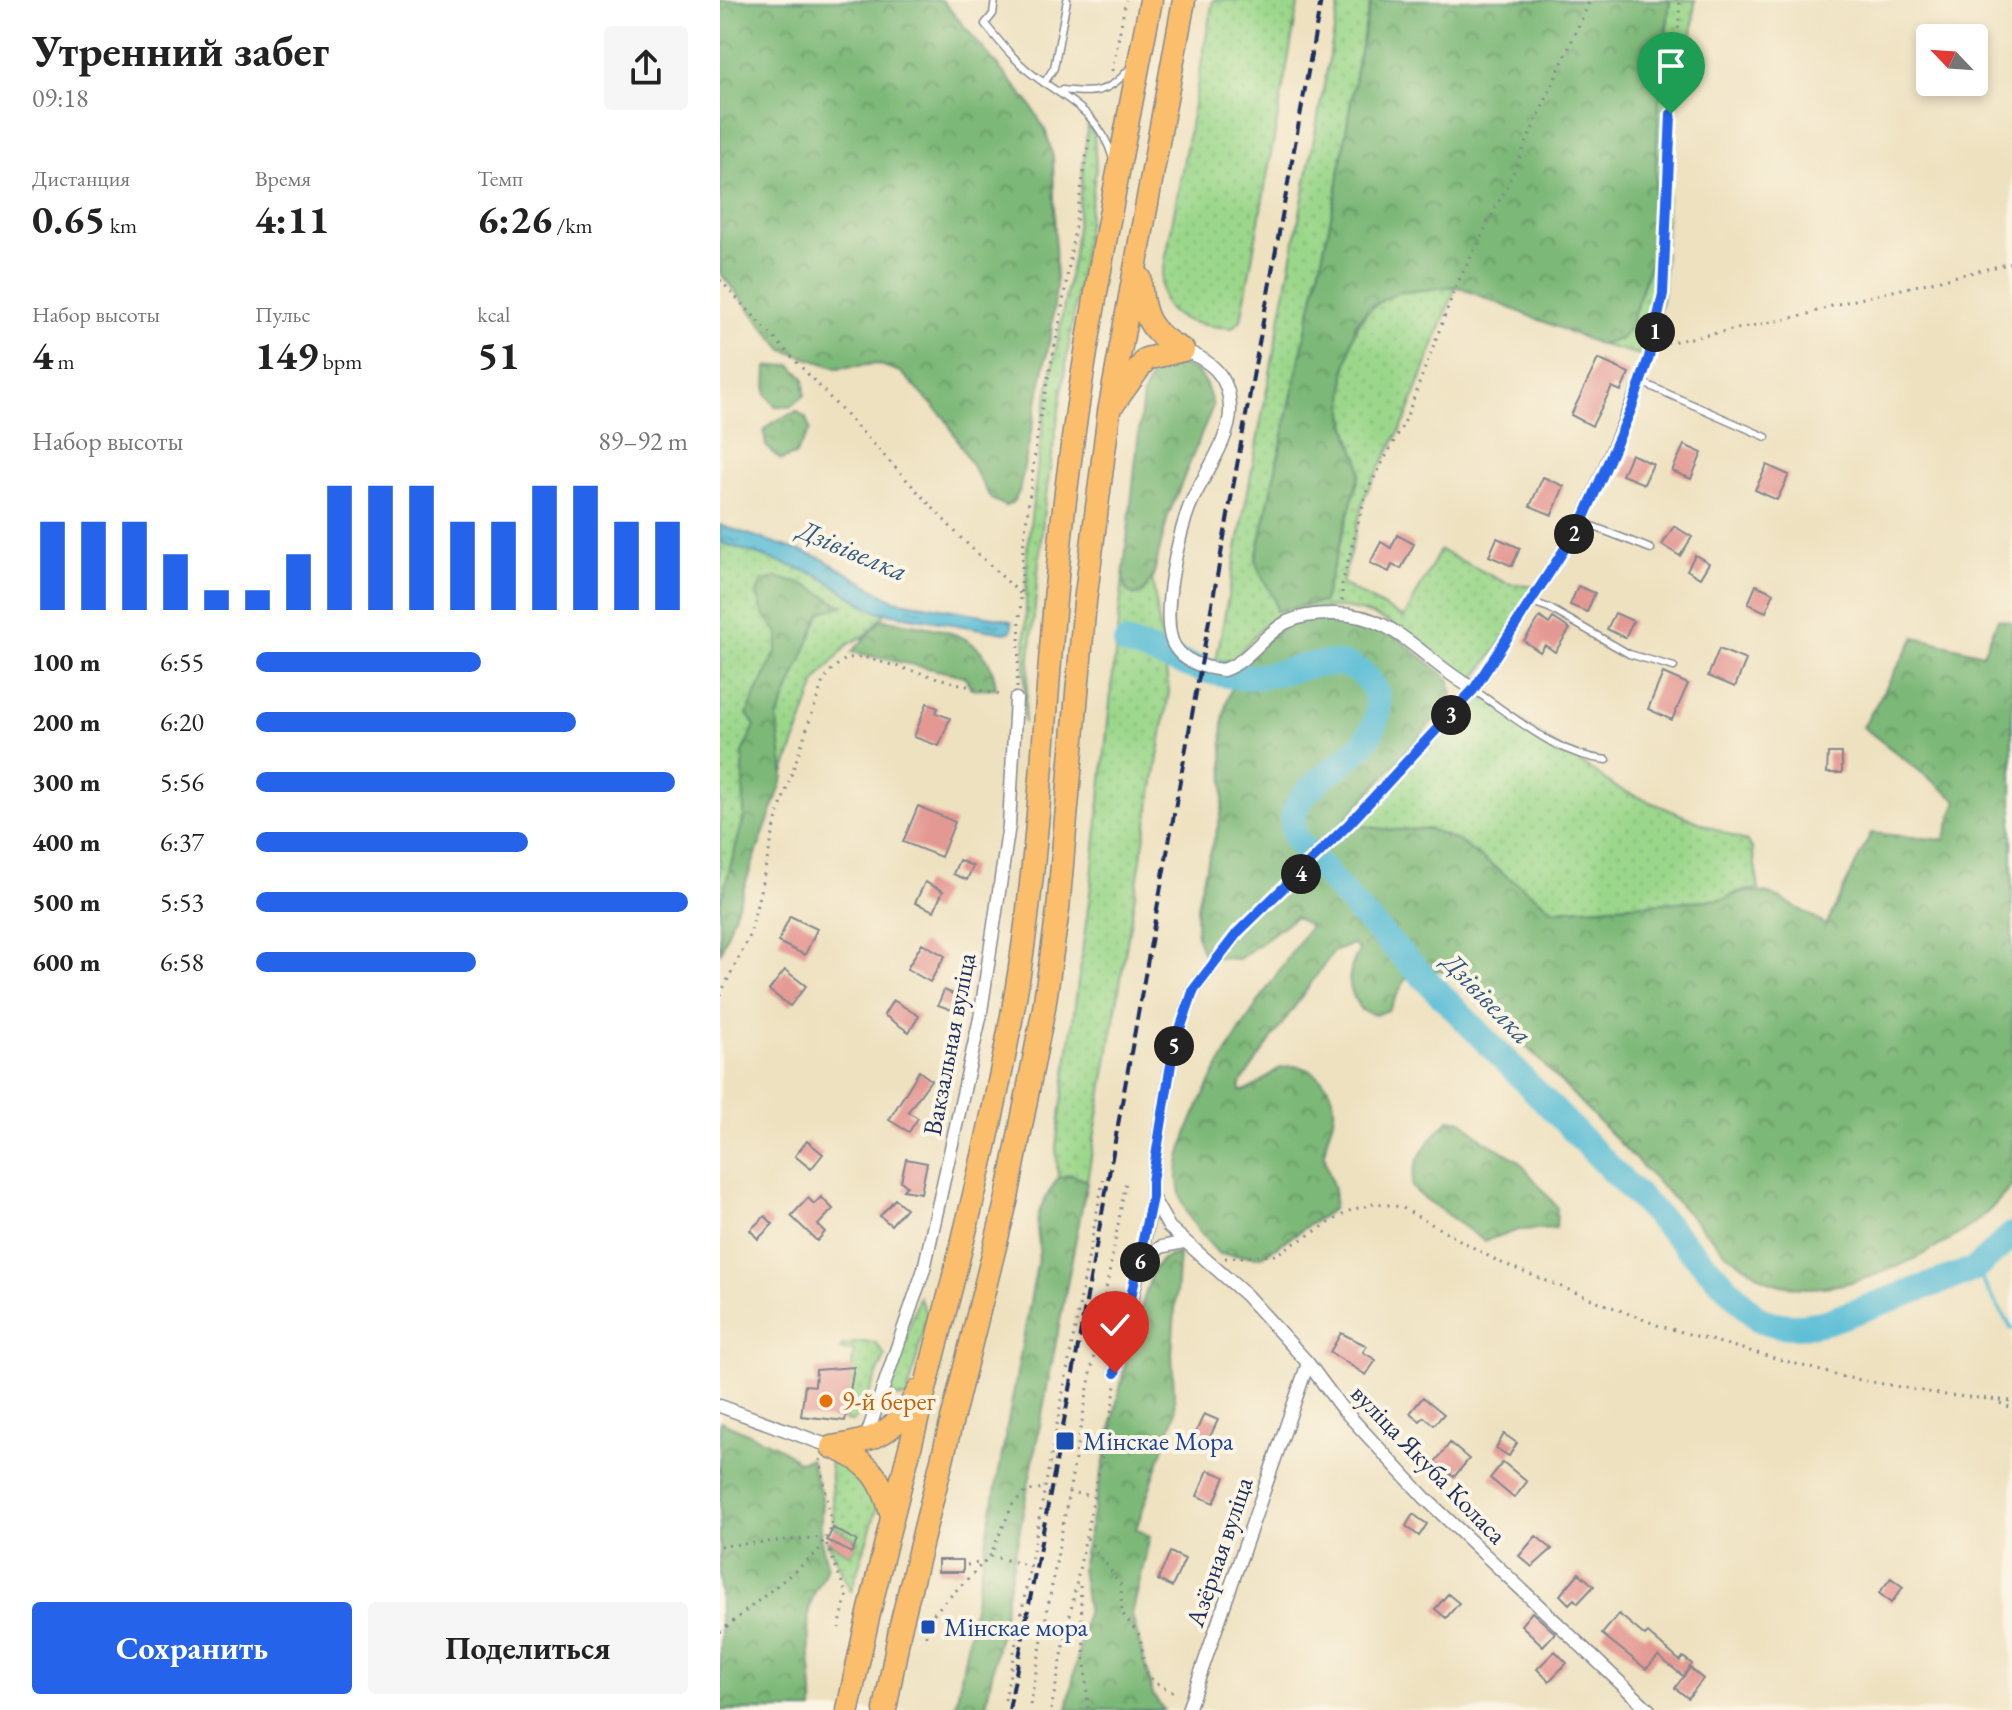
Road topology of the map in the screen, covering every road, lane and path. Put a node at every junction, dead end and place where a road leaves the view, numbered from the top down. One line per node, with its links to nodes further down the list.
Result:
1 (995, 0): 9 (lane)
2 (1067, 0): 9 (lane)
3 (1126, 0): 11 (path)
4 (1151, 0): 8 (highway)
5 (1184, 0): 14 (highway)
6 (1590, 0): 26 (path)
7 (1680, 0): 17 (path)
8 (1141, 54): 11 (lane); 13 (highway)
9 (1044, 83): 10 (lane)
10 (1058, 89): 11 (lane); 12 (lane)
11 (1108, 89)
12 (1093, 117): 13 (lane); 24 (path)
13 (1119, 178): 39 (highway)
14 (1138, 246): 18 (highway); 20 (highway)
15 (2012, 263): 17 (path)
16 (720, 280): 24 (path)
17 (1651, 346): 19 (path)
18 (1183, 350): 20 (highway); 26 (street)
19 (1641, 382): 21 (lane); 22 (street)
20 (1109, 412): 67 (highway)
21 (1766, 437)
22 (1582, 522): 23 (lane); 25 (street)
23 (1651, 549)
24 (1023, 596): 29 (path)
25 (1532, 602): 27 (lane); 28 (street)
26 (1342, 613): 28 (street)
27 (1674, 667)
28 (1474, 689): 30 (lane); 34 (street)
29 (1016, 699): 31 (path); 45 (street, Вакзальная вуліца)
30 (1607, 760)
31 (720, 995)
32 (1103, 1180): 47 (path)
33 (1126, 1181): 48 (path)
34 (1152, 1197): 35 (street, вуліца Якуба Коласа); 37 (street)
35 (1185, 1242): 36 (street, вуліца Якуба Коласа); 37 (street)
36 (1202, 1255): 38 (street, вуліца Якуба Коласа); 42 (path)
37 (1140, 1263): 40 (street)
38 (1308, 1363): 65 (street, Азёрная вуліца); 70 (street, вуліца Якуба Коласа)
39 (932, 1365): 45 (highway); 50 (highway)
40 (1115, 1373): 49 (path)
41 (2012, 1401): 42 (path)
42 (1997, 1402): 44 (path)
43 (720, 1406): 46 (street)
44 (2012, 1408)
45 (864, 1442): 46 (highway)
46 (824, 1444): 50 (highway); 51 (path)
47 (1046, 1487): 55 (path); 58 (path)
48 (1068, 1492): 49 (path); 64 (path)
49 (1094, 1497): 53 (path)
50 (892, 1520): 66 (highway)
51 (829, 1533): 52 (path); 60 (path)
52 (824, 1537): 54 (path); 61 (path)
53 (1087, 1538): 59 (path); 65 (path)
54 (720, 1546)
55 (990, 1556): 56 (path); 58 (path)
56 (984, 1562): 57 (path); 62 (path)
57 (967, 1565)
58 (1031, 1566): 63 (path)
59 (1080, 1581): 68 (path); 69 (path)
60 (839, 1628)
61 (720, 1632)
62 (926, 1636)
63 (1005, 1700)
64 (1030, 1705)
65 (1189, 1706)
66 (848, 1710)
67 (885, 1710)
68 (1051, 1710)
69 (1088, 1710)
70 (1649, 1710)

